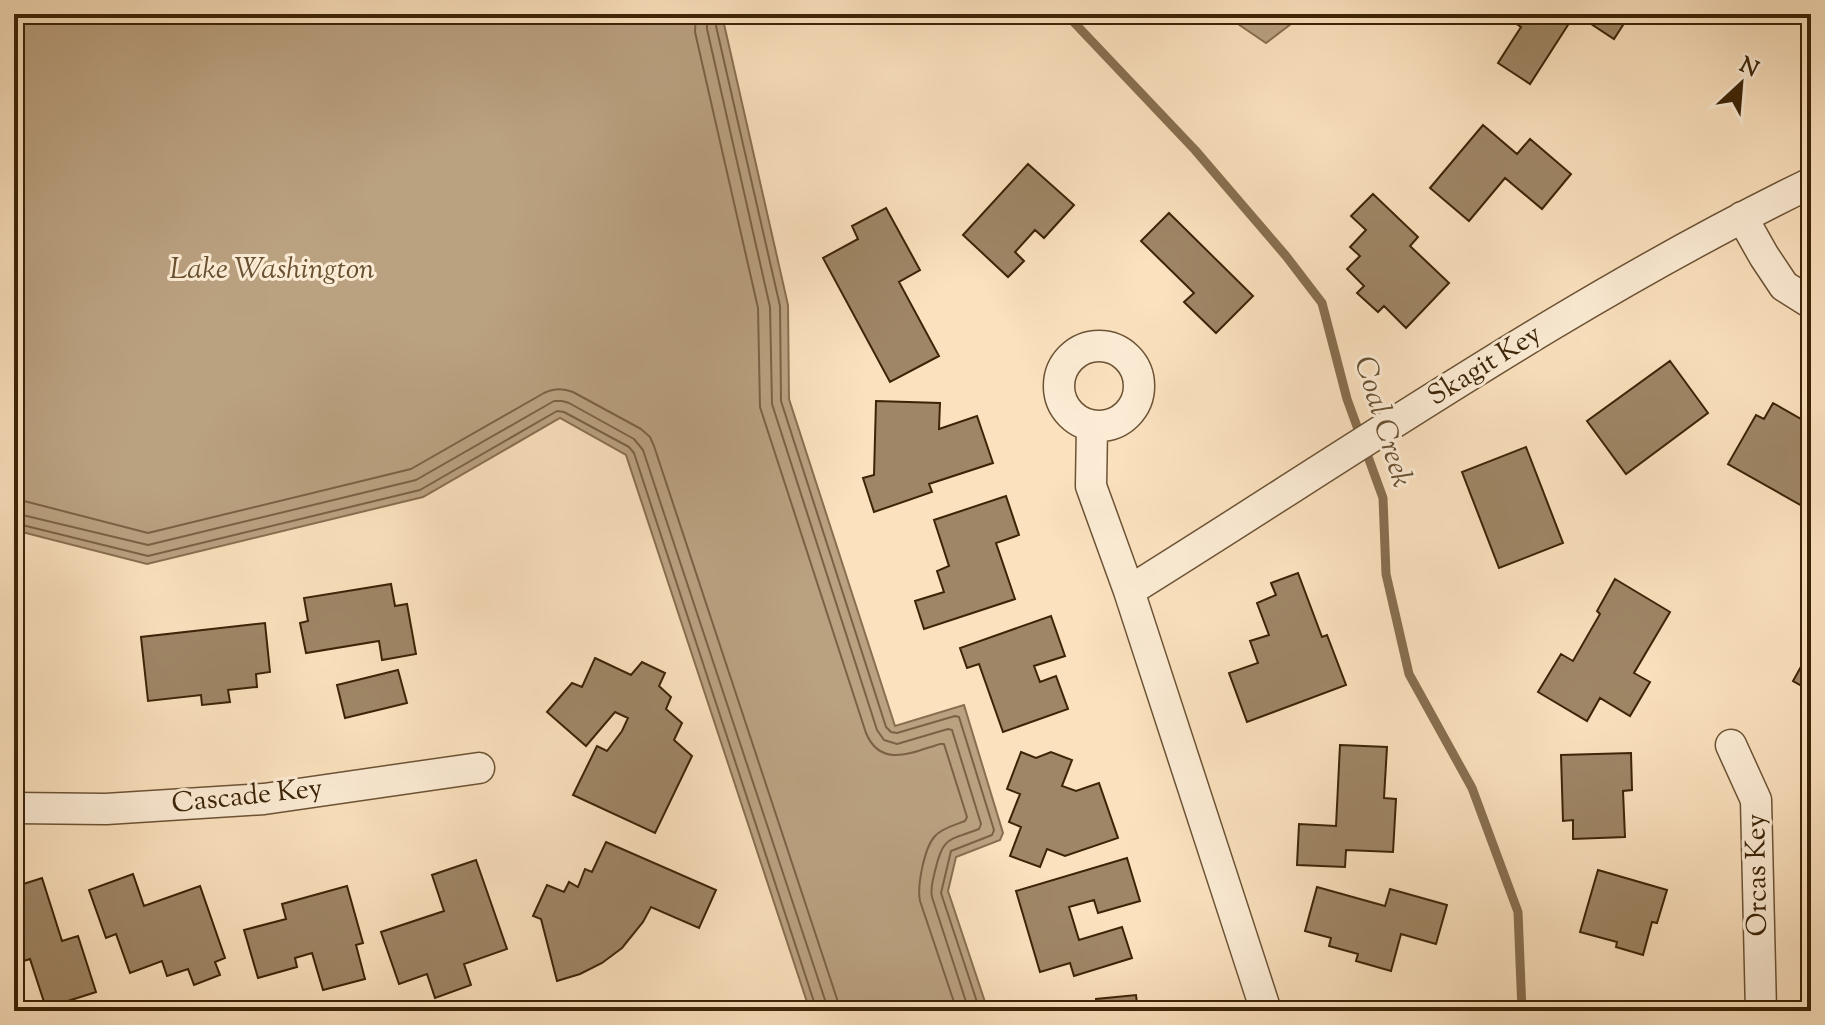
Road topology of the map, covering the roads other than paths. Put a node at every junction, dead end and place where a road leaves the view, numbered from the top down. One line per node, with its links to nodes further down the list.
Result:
1 (1811, 183): 2 (street, Skagit Key)
2 (1742, 217): 3 (street); 5 (street, Skagit Key)
3 (1811, 303)
4 (1092, 426): 5 (street)
5 (1129, 591): 9 (street)
6 (1731, 745): 10 (street, Orcas Key)
7 (479, 768): 8 (street, Cascade Key)
8 (14, 808)
9 (1266, 1011)
10 (1761, 1011)

